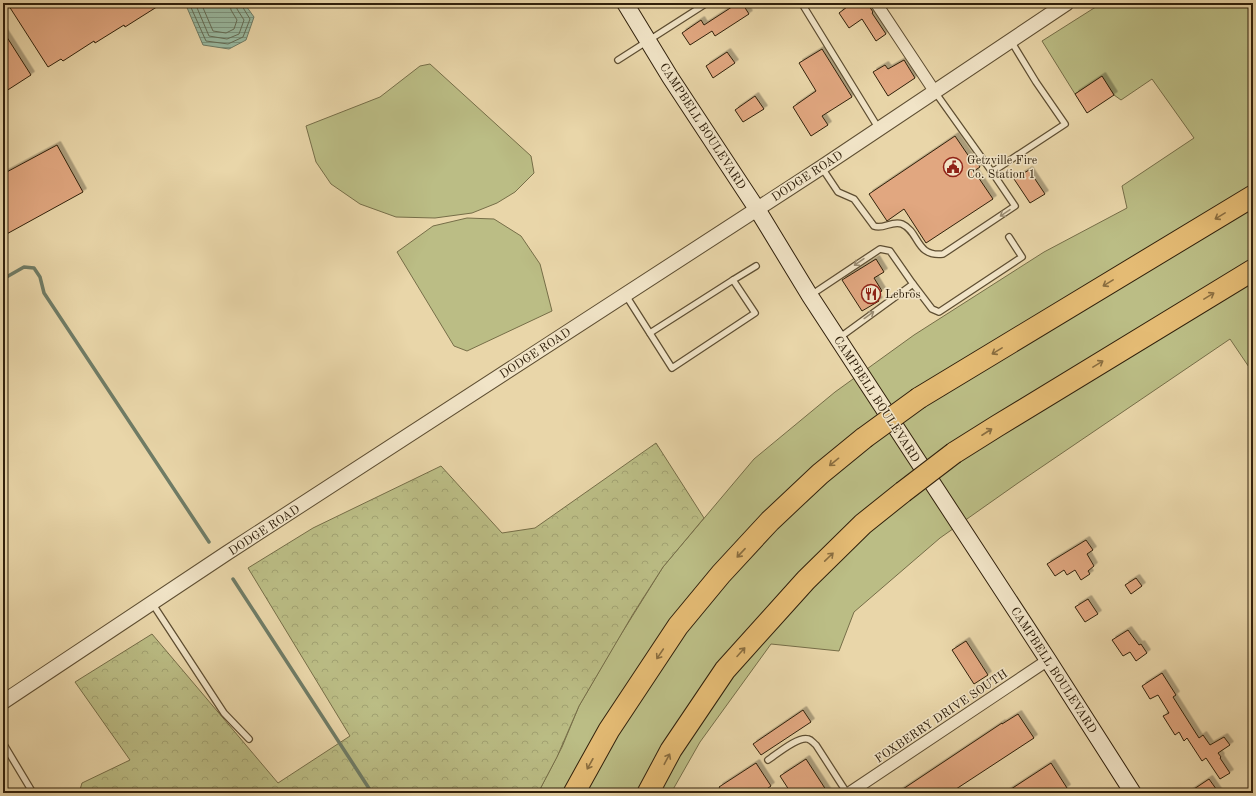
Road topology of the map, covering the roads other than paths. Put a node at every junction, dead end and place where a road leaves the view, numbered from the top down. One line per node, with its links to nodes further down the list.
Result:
1 (625, 3): 6 (main road, CAMPBELL BOULEVARD)
2 (707, 3): 6 (lane)
3 (876, 3): 9 (street)
4 (1067, 3): 7 (street, DODGE ROAD)
5 (804, 7): 10 (lane)
6 (648, 41): 8 (lane); 14 (main road, CAMPBELL BOULEVARD)
7 (1011, 41): 9 (street, DODGE ROAD); 12 (lane)
8 (618, 60)
9 (935, 92): 10 (street, DODGE ROAD); 12 (lane)
10 (879, 129): 11 (street, DODGE ROAD)
11 (822, 167): 12 (lane, one-way to 11); 14 (street, DODGE ROAD)
12 (992, 172)
13 (1253, 196): 31 (highway, one-way to 31, bridge)
14 (758, 209): 20 (street, DODGE ROAD); 21 (main road, CAMPBELL BOULEVARD)
15 (1009, 237): 19 (lane)
16 (756, 266): 18 (lane)
17 (1253, 270): 32 (highway, one-way to 17, bridge)
18 (733, 280): 22 (lane); 22 (lane)
19 (914, 284): 21 (lane, one-way to 21); 23 (lane, one-way to 19)
20 (625, 294): 22 (lane); 24 (street, DODGE ROAD)
21 (810, 296): 23 (main road, CAMPBELL BOULEVARD)
22 (650, 333)
23 (838, 339): 25 (main road, CAMPBELL BOULEVARD)
24 (152, 603): 26 (street, DODGE ROAD); 27 (lane)
25 (1048, 660): 33 (street, FOXBERRY DRIVE SOUTH); 34 (main road, CAMPBELL BOULEVARD)
26 (3, 702)
27 (249, 739)
28 (3, 743): 30 (lane)
29 (768, 760): 33 (lane)
30 (33, 793)
31 (574, 793)
32 (648, 793)
33 (848, 793)
34 (1131, 793)

